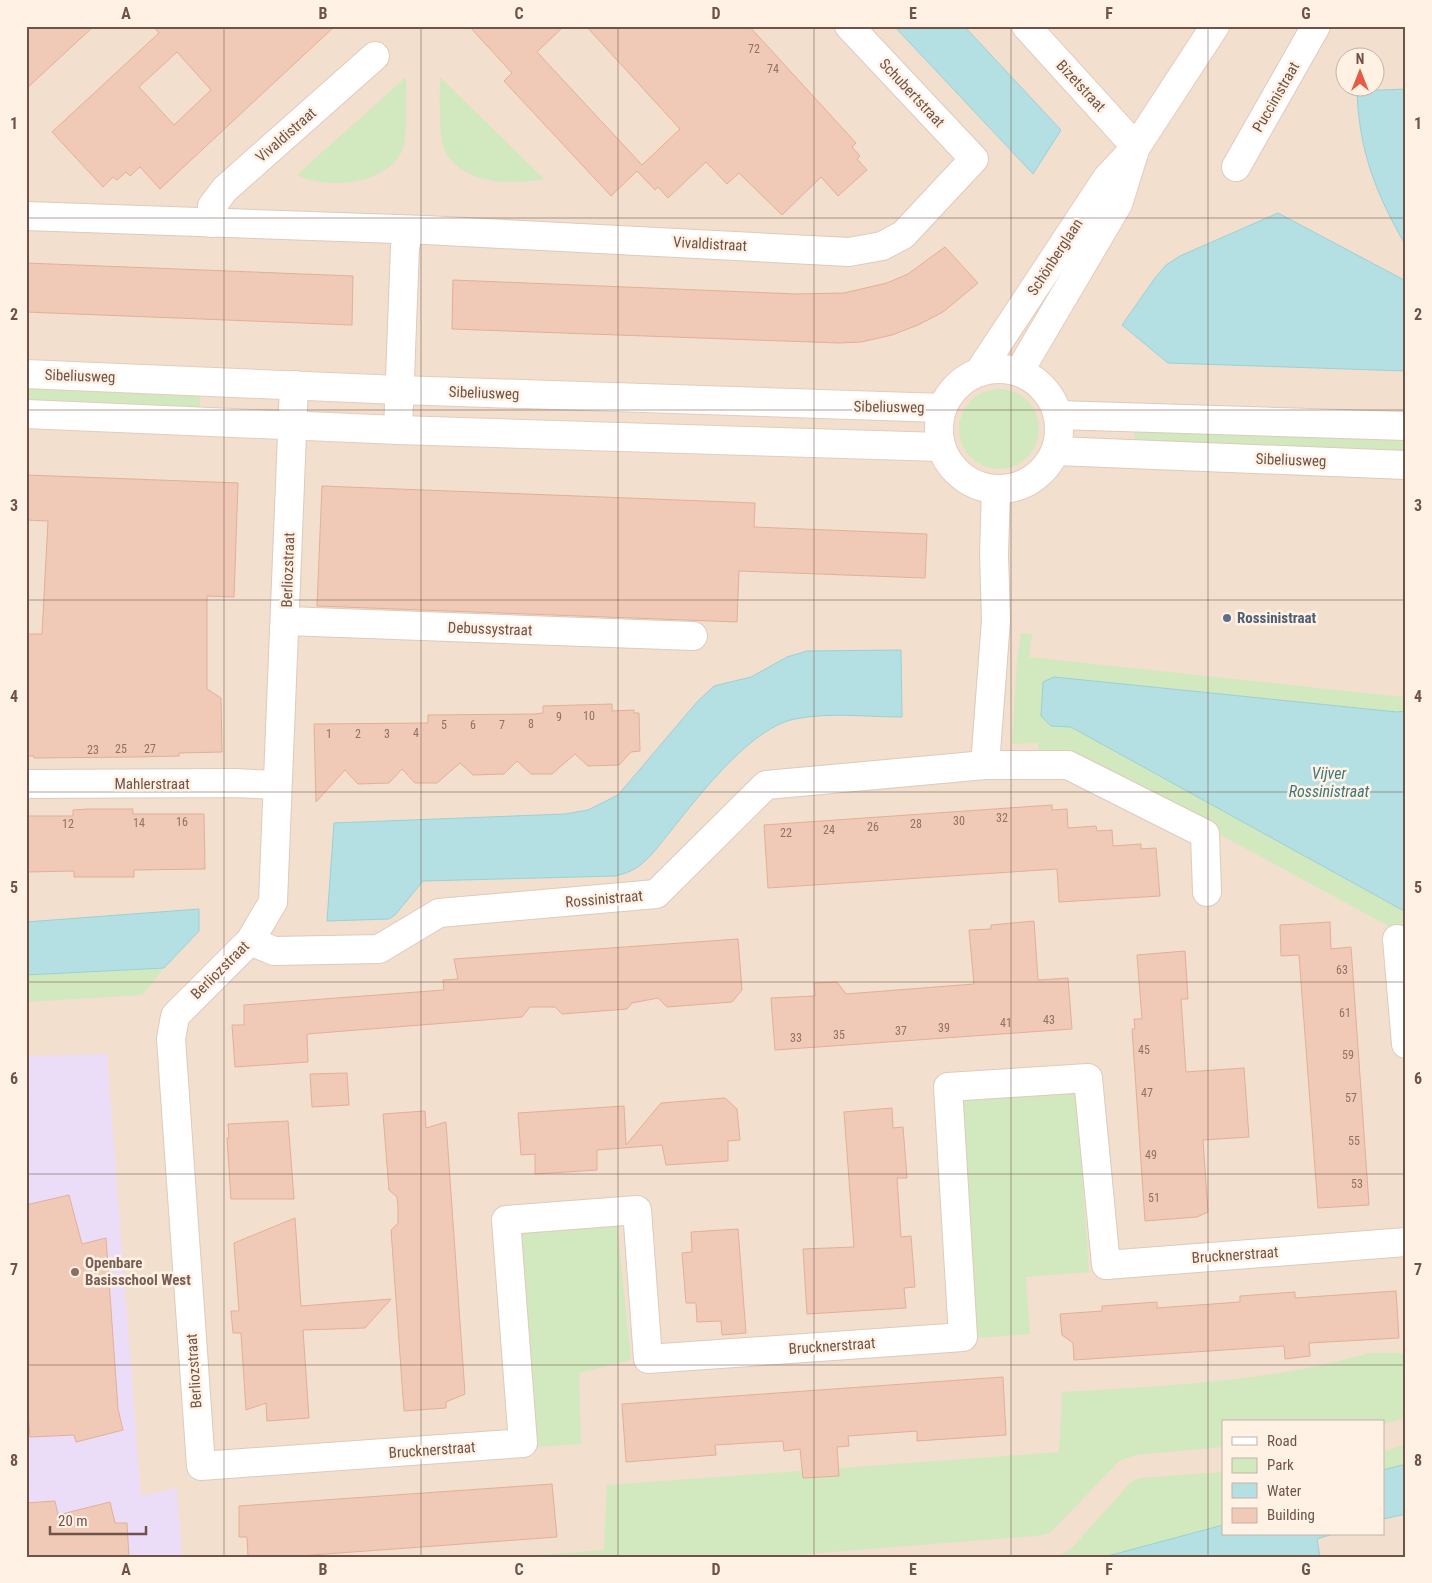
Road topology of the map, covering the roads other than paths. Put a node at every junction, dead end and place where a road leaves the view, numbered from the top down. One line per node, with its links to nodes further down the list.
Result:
1 (849, 26): 7 (street, Schubertstraat)
2 (1026, 26): 6 (street, Bizetstraat)
3 (1215, 26): 6 (street, Schönberglaan)
4 (1316, 26): 8 (street, Puccinistraat)
5 (376, 56): 10 (street, Vivaldistraat)
6 (1136, 147): 12 (street, Schönberglaan); 13 (street, Schönberglaan)
7 (974, 159): 11 (street, Vivaldistraat)
8 (1236, 167)
9 (26, 216): 10 (street, Vivaldistraat)
10 (211, 223): 11 (street, Vivaldistraat)
11 (409, 231): 16 (street)
12 (979, 372): 13 (street); 17 (street)
13 (1019, 372): 19 (street)
14 (26, 374): 15 (street, Sibeliusweg)
15 (294, 384): 16 (street, Sibeliusweg); 20 (street, Berliozstraat)
16 (399, 390): 17 (street, Sibeliusweg); 22 (street)
17 (942, 408): 23 (street)
18 (26, 414): 20 (street)
19 (1058, 415): 21 (street); 24 (street)
20 (293, 426): 22 (street); 27 (street, Berliozstraat)
21 (1406, 426)
22 (398, 430): 23 (street)
23 (941, 447): 26 (street)
24 (1056, 450): 25 (street, Sibeliusweg); 26 (street)
25 (1406, 465)
26 (996, 489): 29 (street)
27 (286, 621): 28 (street, Debussystraat); 31 (street, Berliozstraat)
28 (693, 636)
29 (985, 765): 32 (street, Rossinistraat); 34 (street, Rossinistraat)
30 (26, 784): 31 (street, Mahlerstraat)
31 (277, 785): 34 (street, Berliozstraat)
32 (1207, 892)
33 (1398, 939): 35 (street)
34 (250, 941): 37 (street, Berliozstraat)
35 (1406, 1044)
36 (1406, 1242): 37 (street, Brucknerstraat)
37 (201, 1466)

